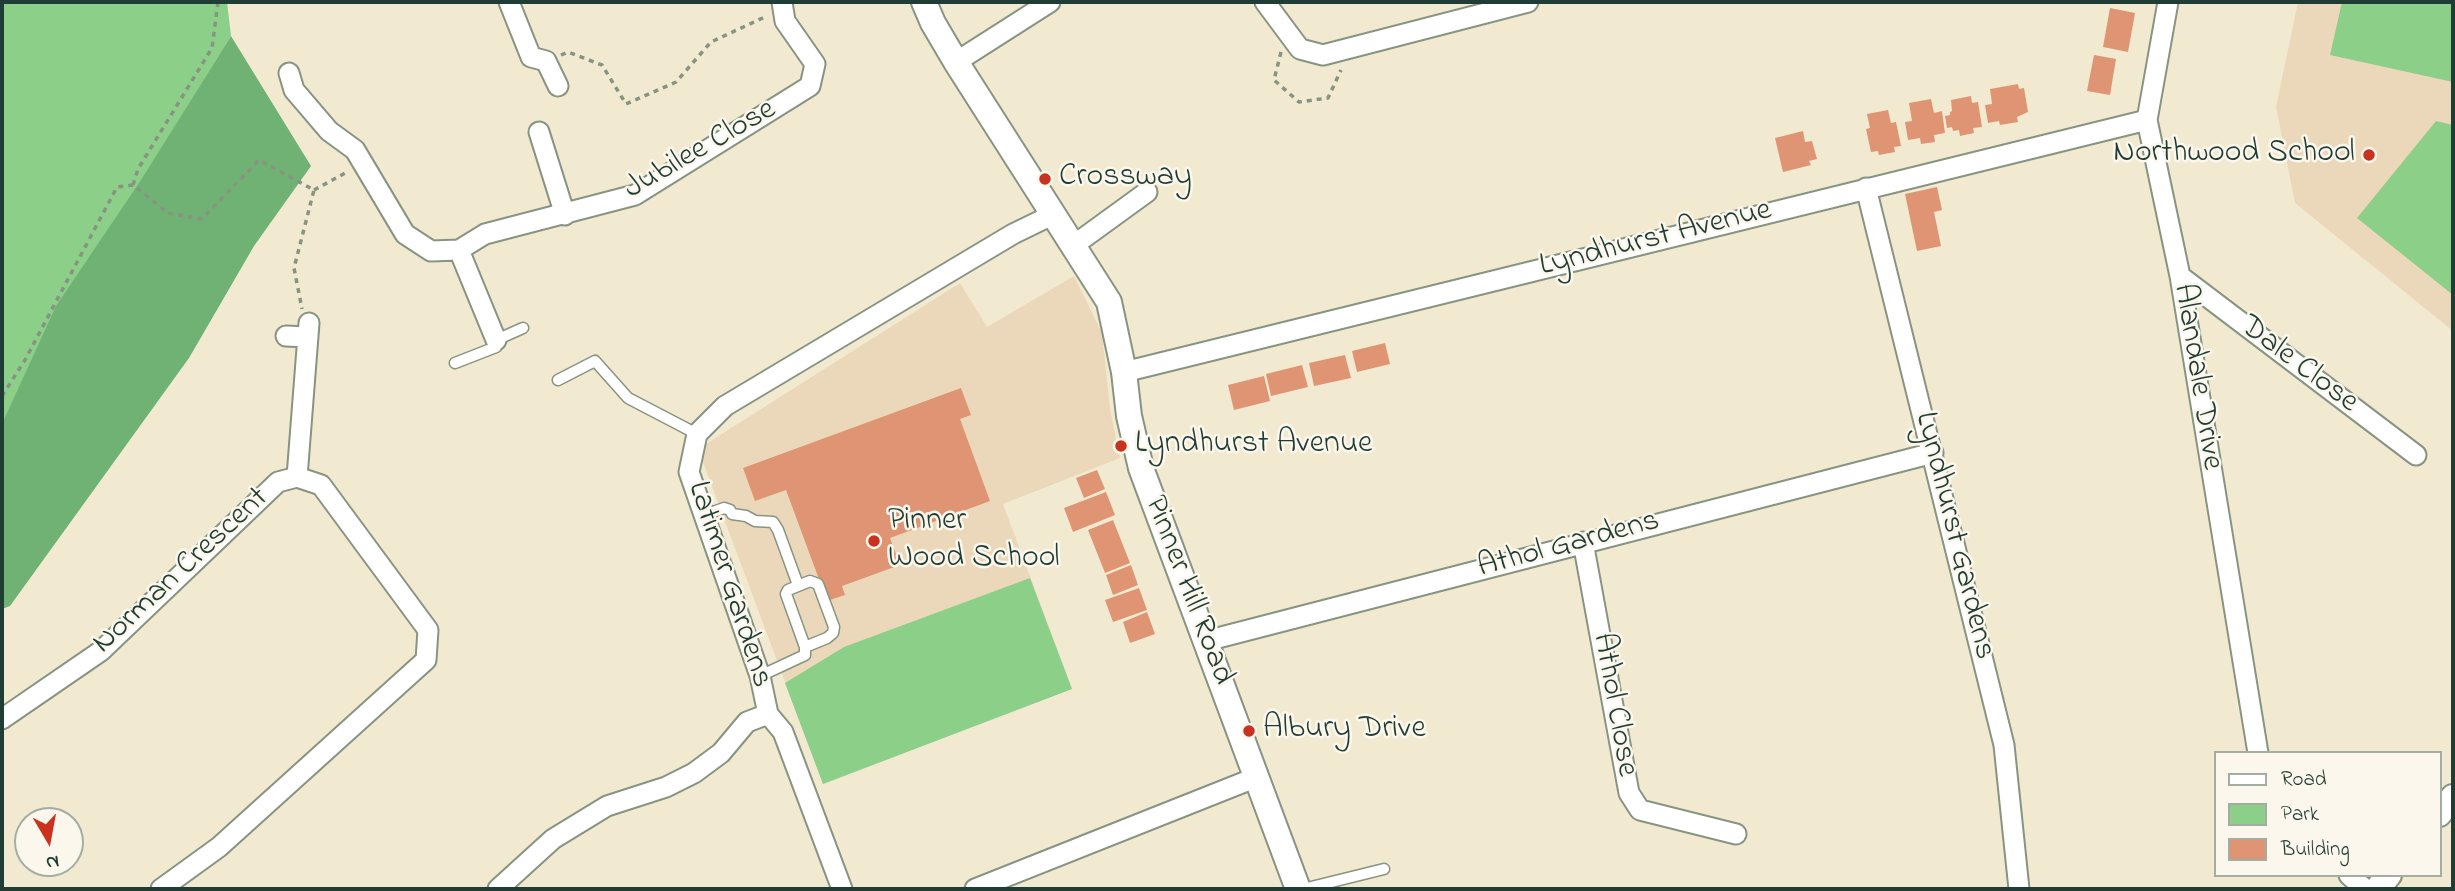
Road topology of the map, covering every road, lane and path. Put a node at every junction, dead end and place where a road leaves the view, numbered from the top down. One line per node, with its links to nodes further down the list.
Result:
1 (218, 2): 18 (path)
2 (509, 2): 11 (street)
3 (924, 2): 12 (street, Pinner Hill Road)
4 (1265, 2): 9 (street)
5 (1528, 2): 10 (street)
6 (2168, 2): 15 (street, Alandale Drive)
7 (783, 5): 11 (path); 23 (street, Jubilee Close)
8 (1039, 5): 12 (street)
9 (1286, 33): 10 (street); 10 (path)
10 (1350, 49)
11 (546, 61): 14 (street)
12 (956, 62): 22 (street, Pinner Hill Road)
13 (289, 73): 17 (street)
14 (558, 86)
15 (2147, 120): 19 (street, Lyndhurst Avenue); 26 (street, Alandale Drive)
16 (539, 132): 23 (street)
17 (363, 163): 20 (path); 25 (street)
18 (133, 185): 20 (path); 34 (path)
19 (1866, 188): 32 (street, Lyndhurst Avenue); 36 (street, Lyndhurst Gardens)
20 (314, 190): 28 (path)
21 (1147, 192): 24 (street)
22 (1054, 214): 24 (street, Pinner Hill Road); 35 (street, Latimer Gardens)
23 (565, 215): 25 (street, Jubilee Close)
24 (1074, 246): 32 (street, Pinner Hill Road)
25 (459, 250): 30 (street)
26 (2180, 276): 37 (street, Dale Close); 47 (street, Alandale Drive)
27 (523, 328): 30 (lane)
28 (308, 330): 29 (street); 38 (street)
29 (286, 336)
30 (496, 340): 31 (lane)
31 (455, 363)
32 (1124, 372): 42 (street, Pinner Hill Road)
33 (558, 380): 35 (lane)
34 (2, 396)
35 (697, 435): 39 (street, Latimer Gardens)
36 (1933, 453): 40 (street, Athol Gardens); 60 (street, Lyndhurst Gardens)
37 (2416, 455)
38 (297, 477): 46 (street, Norman Crescent); 54 (street, Norman Crescent)
39 (702, 516): 41 (lane); 44 (street, Latimer Gardens)
40 (1583, 542): 42 (street, Athol Gardens); 51 (street, Athol Close)
41 (798, 585): 43 (lane); 43 (lane)
42 (1206, 641): 48 (street, Pinner Hill Road)
43 (805, 647): 44 (lane)
44 (760, 676): 45 (street, Latimer Gardens)
45 (768, 714): 55 (street); 56 (street, Latimer Gardens)
46 (2, 719)
47 (2258, 751)
48 (1257, 777): 57 (street); 58 (street, Pinner Hill Road)
49 (2453, 797): 50 (street)
50 (2441, 812)
51 (1736, 834)
52 (1384, 869): 59 (lane)
53 (2351, 877): 61 (street)
54 (161, 889)
55 (498, 889)
56 (842, 889)
57 (975, 889)
58 (1298, 889)
59 (1303, 889)
60 (2019, 889)
61 (2365, 889)

